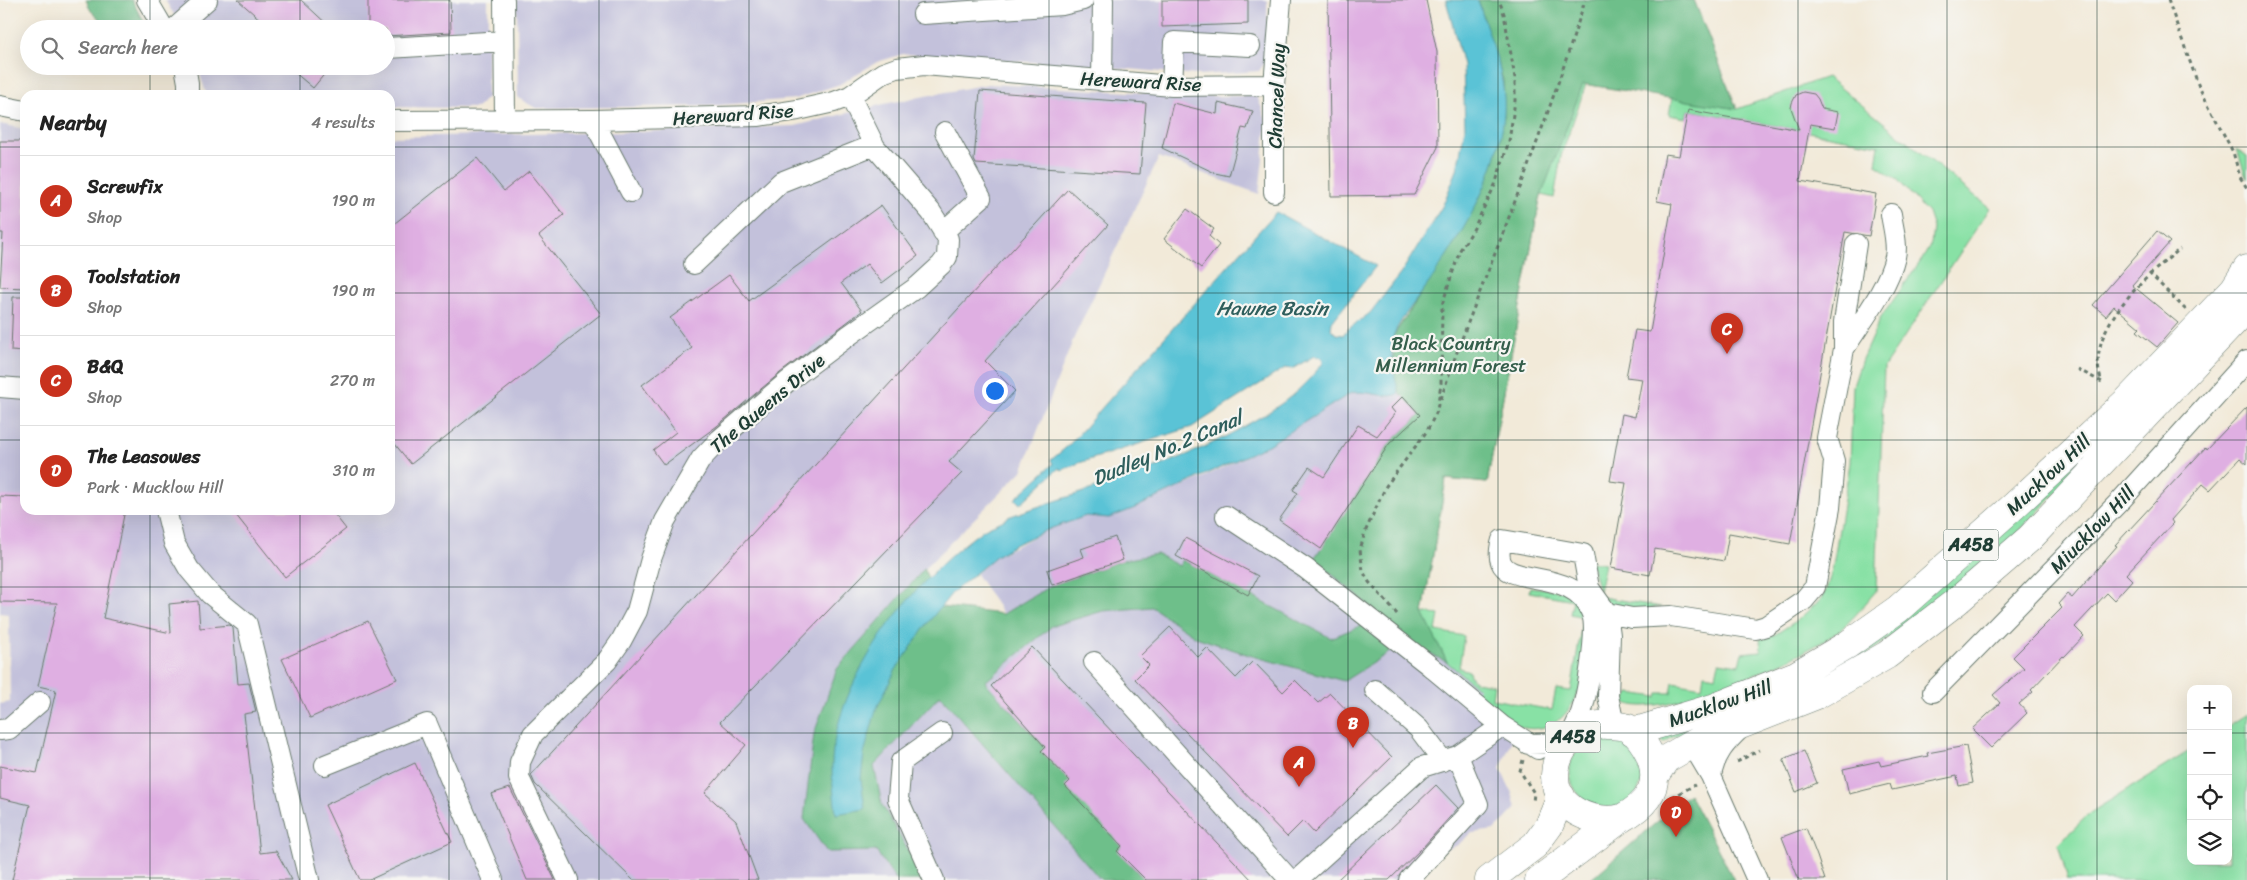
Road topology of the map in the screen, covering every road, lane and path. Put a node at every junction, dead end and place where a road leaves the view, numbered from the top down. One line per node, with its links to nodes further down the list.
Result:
1 (147, 0): 11 (street)
2 (207, 0): 12 (street)
3 (504, 0): 13 (street)
4 (1084, 0): 10 (street)
5 (1103, 0): 17 (street)
6 (1281, 0): 18 (street, Chancel Way)
7 (1499, 0): 46 (path)
8 (1585, 0): 46 (path)
9 (2168, 0): 29 (path)
10 (923, 14)
11 (159, 20)
12 (184, 20)
13 (504, 41): 15 (street); 24 (street)
14 (1250, 46): 19 (street)
15 (395, 48)
16 (187, 75): 20 (street)
17 (1102, 81): 19 (street, Hereward Rise); 21 (street, Hereward Rise)
18 (1274, 84): 19 (street, Hereward Rise); 31 (street, Chancel Way)
19 (1172, 86)
20 (188, 90)
21 (850, 96): 25 (street, Hereward Rise); 28 (street, The Queens Drive)
22 (0, 106): 23 (street)
23 (20, 110)
24 (505, 120): 25 (street, Hereward Rise); 26 (street, Hereward Rise)
25 (592, 120): 30 (street)
26 (395, 121)
27 (945, 132): 33 (street)
28 (874, 145): 33 (street, The Queens Drive); 36 (street)
29 (2247, 188)
30 (631, 192)
31 (1274, 192)
32 (1891, 214): 41 (street)
33 (943, 232): 74 (street, The Queens Drive)
34 (1856, 244): 41 (street)
35 (2180, 249): 38 (path)
36 (694, 264)
37 (2247, 269): 40 (highway, Mucklow Hill / A458)
38 (2149, 273): 40 (path); 43 (path)
39 (2246, 316): 57 (highway, Mucklow Hill / A458)
40 (2200, 324): 59 (highway, Mucklow Hill / A458)
41 (1844, 349): 50 (street)
42 (2247, 361): 55 (street, Miucklow Hill)
43 (2077, 369)
44 (0, 387): 45 (street)
45 (20, 389)
46 (1437, 411): 51 (path)
47 (167, 515): 73 (street)
48 (1226, 516): 58 (street)
49 (1607, 613): 50 (street); 52 (street); 64 (street)
50 (1644, 618): 52 (street)
51 (1402, 620)
52 (1610, 656): 59 (street)
53 (1094, 662): 76 (street)
54 (1375, 690): 65 (street)
55 (1933, 692)
56 (40, 702): 60 (street)
57 (1746, 723): 62 (highway, Mucklow Hill / A458); 68 (street)
58 (1502, 726): 63 (street); 65 (street)
59 (1626, 729): 64 (highway, Mucklow Hill / A458); 67 (highway)
60 (0, 730)
61 (942, 733): 75 (street)
62 (1692, 744): 67 (highway, Mucklow Hill / A458); 68 (street)
63 (1526, 751): 64 (street); 70 (path)
64 (1563, 752): 69 (highway, A458)
65 (1450, 758): 77 (street); 78 (street)
66 (325, 765): 72 (street)
67 (1655, 775): 71 (highway, Mucklow Hill / A458)
68 (1711, 776): 81 (street)
69 (1561, 796): 71 (highway, Mucklow Hill / A458); 79 (highway)
70 (1533, 807)
71 (1622, 818): 80 (highway, Mucklow Hill / A458)
72 (485, 877)
73 (309, 880)
74 (568, 880)
75 (934, 880)
76 (1290, 880)
77 (1297, 880)
78 (1409, 880)
79 (1490, 880)
80 (1539, 880)
81 (1757, 880)

